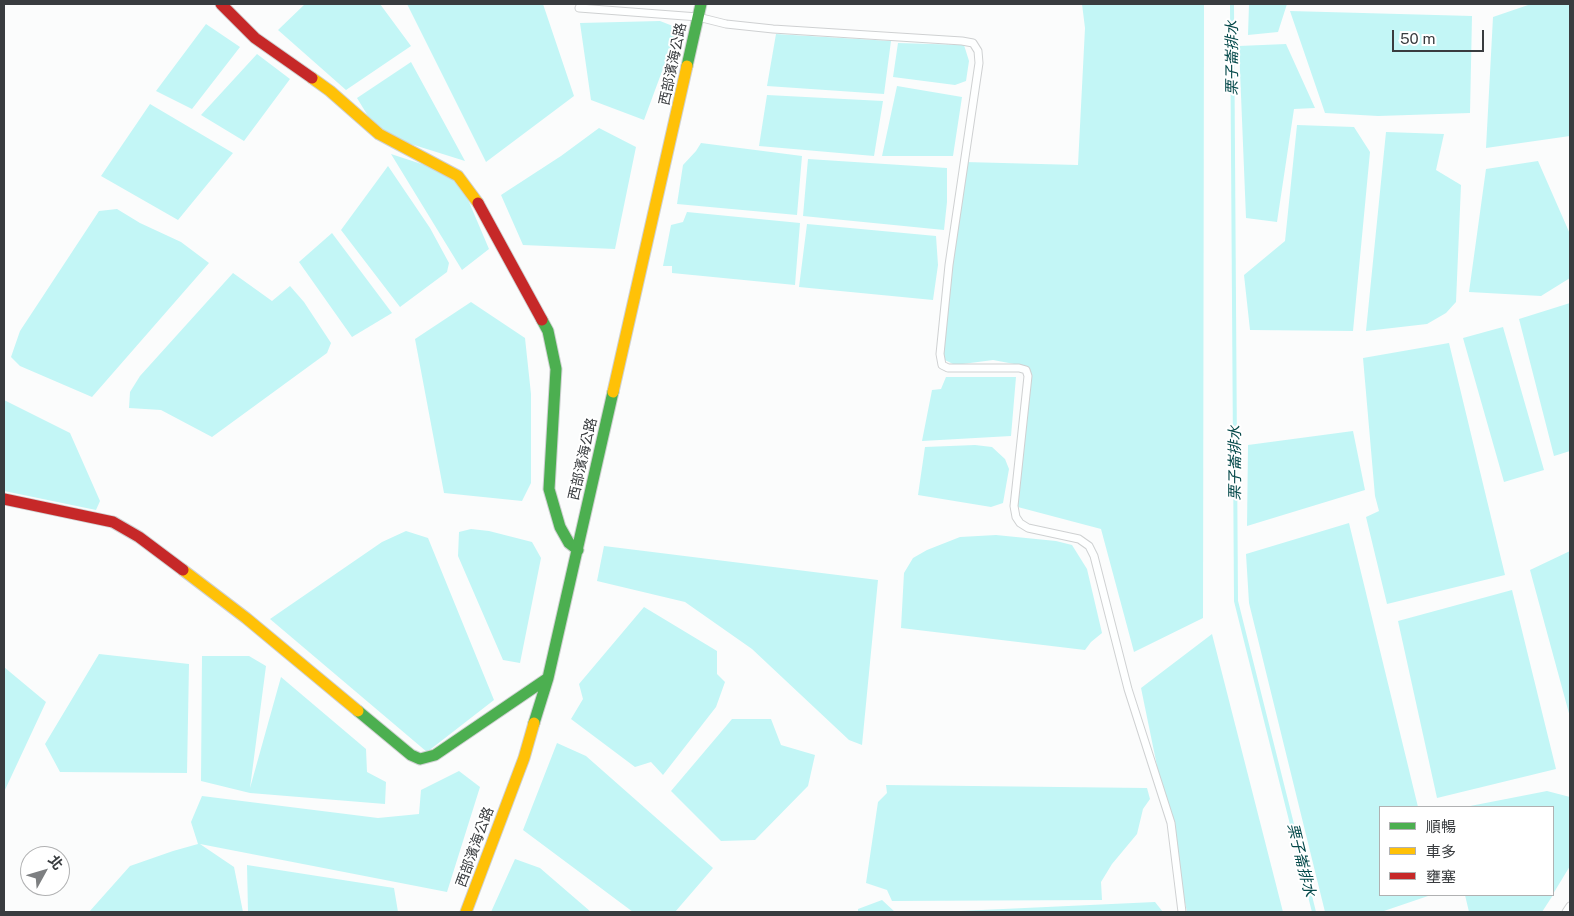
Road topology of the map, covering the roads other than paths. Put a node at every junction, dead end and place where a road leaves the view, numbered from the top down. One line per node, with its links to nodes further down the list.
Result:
1 (221, 4): 6 (street)
2 (701, 4): 4 (street, 西部濱海公路)
3 (579, 8): 4 (lane)
4 (698, 17): 6 (street, 西部濱海公路); 10 (lane)
5 (4, 499): 7 (street)
6 (578, 550): 7 (street, 西部濱海公路)
7 (548, 678): 9 (street, 西部濱海公路)
8 (1570, 906): 11 (lane)
9 (466, 912)
10 (1182, 912)
11 (1566, 912)

